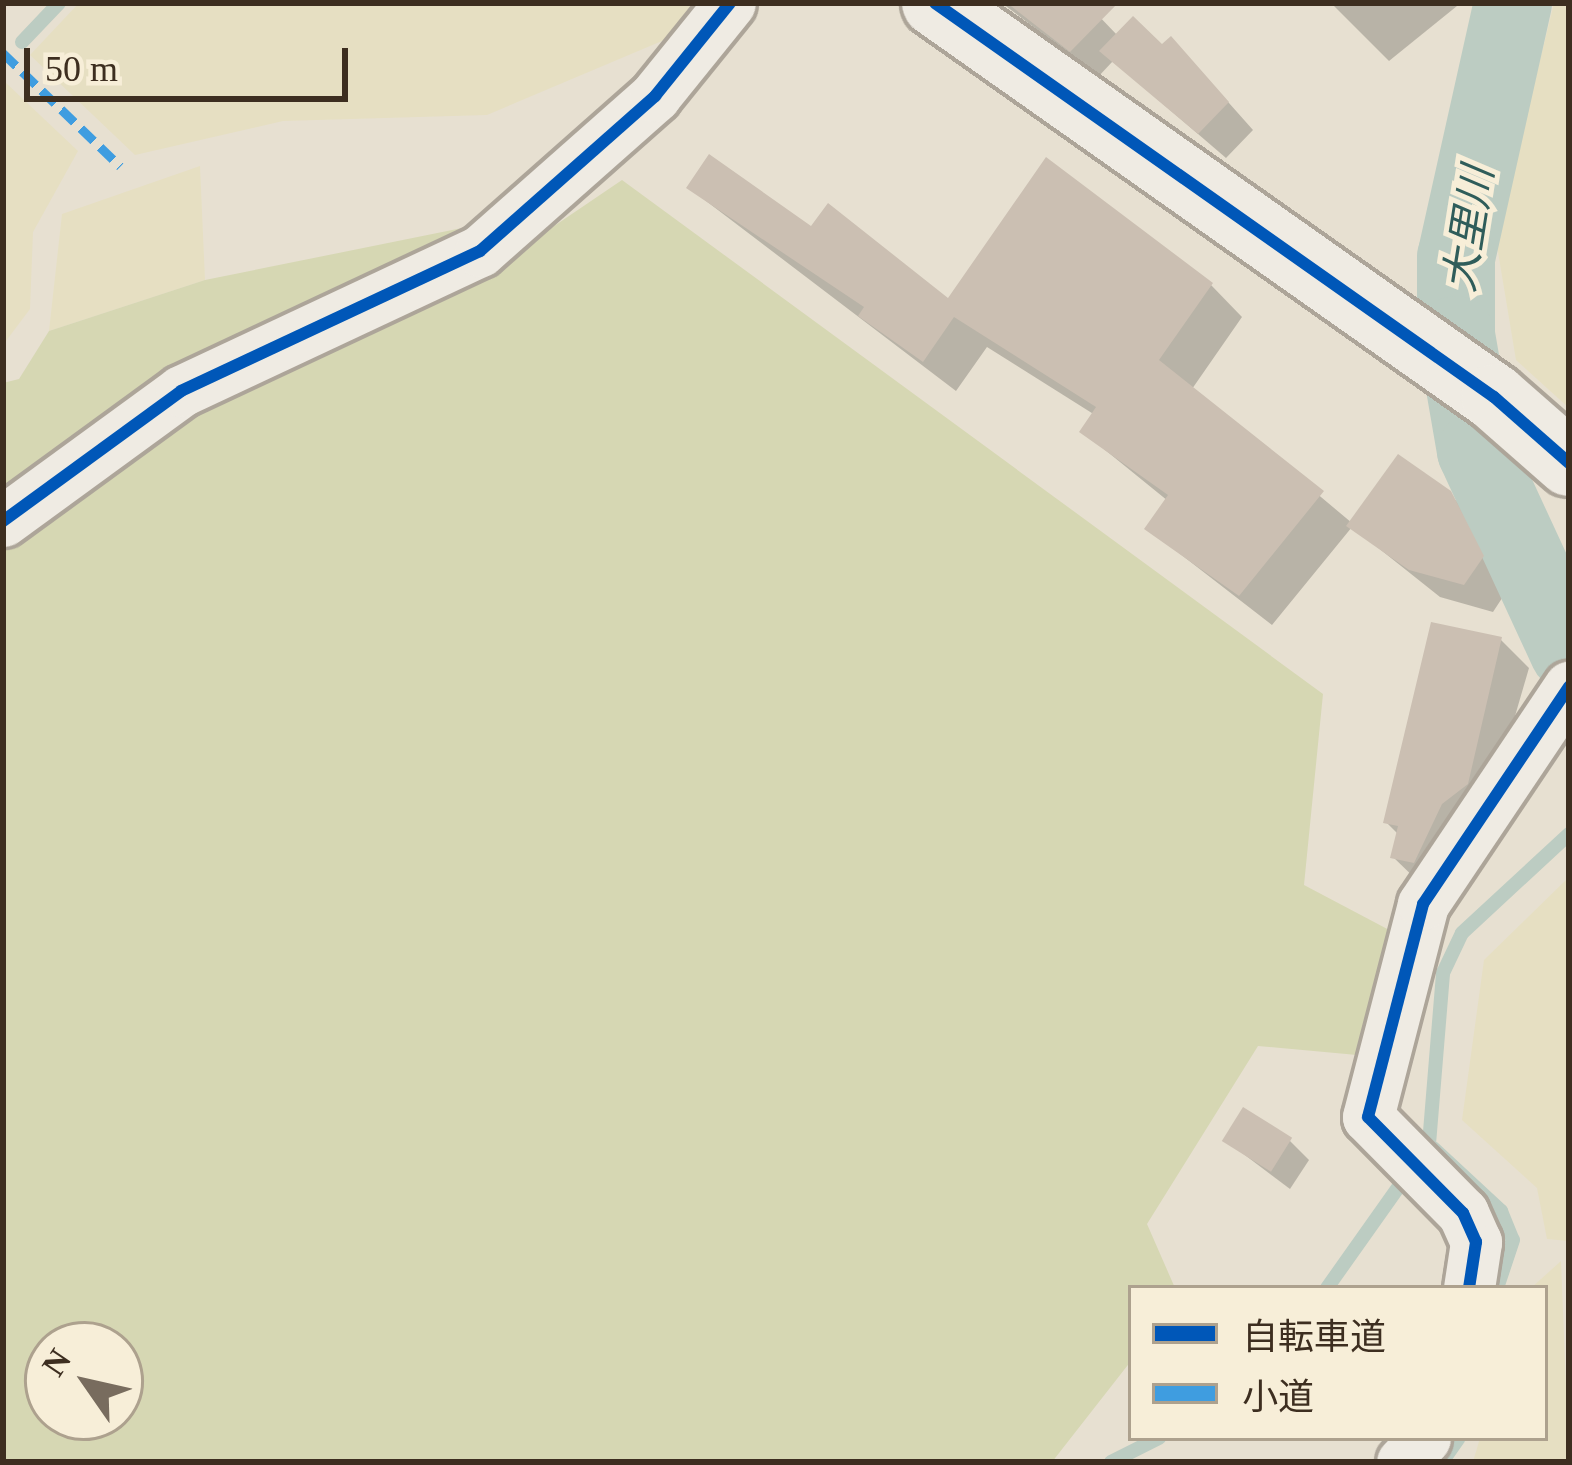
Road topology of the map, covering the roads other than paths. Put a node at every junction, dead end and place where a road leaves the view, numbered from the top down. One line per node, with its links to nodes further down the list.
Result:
1 (730, 3): 4 (street)
2 (935, 3): 3 (street)
3 (1569, 463)
4 (3, 521)
5 (1566, 691): 6 (street)
6 (1469, 1285)

